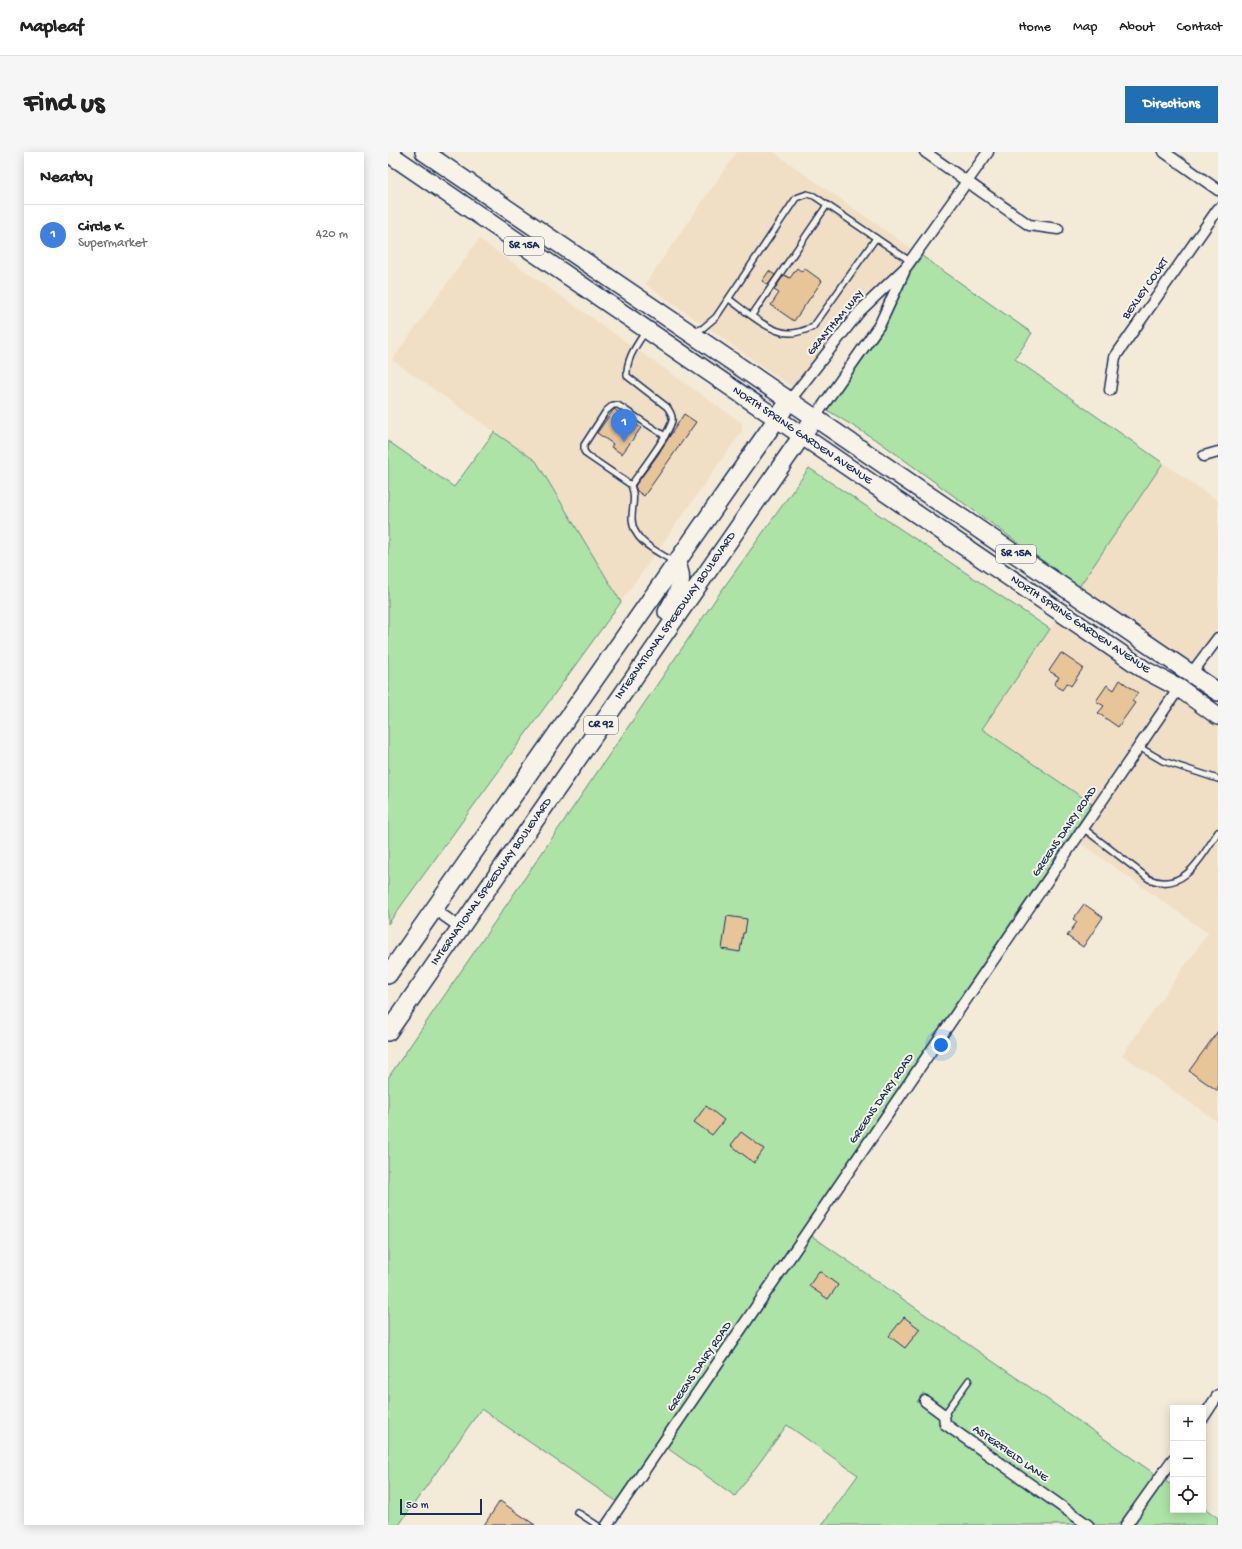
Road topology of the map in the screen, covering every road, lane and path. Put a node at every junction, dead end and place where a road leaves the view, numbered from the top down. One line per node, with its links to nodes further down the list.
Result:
1 (424, 152): 12 (main road, NORTH SPRING GARDEN AVENUE / SR 15A)
2 (925, 152): 6 (street)
3 (988, 152): 6 (street, GRANTHAM WAY)
4 (1164, 152): 7 (street)
5 (388, 153): 11 (main road, NORTH SPRING GARDEN AVENUE / SR 15A)
6 (967, 181): 10 (street); 14 (street, GRANTHAM WAY)
7 (1218, 190)
8 (827, 205): 13 (lane); 15 (lane); 16 (lane)
9 (1218, 209): 19 (street, BEXLEY COURT)
10 (1058, 229)
11 (504, 232): 12 (main road); 17 (main road, NORTH SPRING GARDEN AVENUE / SR 15A)
12 (545, 234): 18 (main road, NORTH SPRING GARDEN AVENUE / SR 15A)
13 (876, 238): 14 (lane); 16 (lane)
14 (908, 264): 20 (street, GRANTHAM WAY); 21 (street, GRANTHAM WAY)
15 (729, 299): 16 (lane); 18 (lane)
16 (752, 315)
17 (646, 329): 22 (main road, NORTH SPRING GARDEN AVENUE / SR 15A); 24 (lane)
18 (691, 333): 20 (main road, NORTH SPRING GARDEN AVENUE / SR 15A)
19 (1110, 390)
20 (790, 400): 21 (main road, NORTH SPRING GARDEN AVENUE / SR 15A); 22 (main road, CR 92)
21 (814, 417): 23 (main road, INTERNATIONAL SPEEDWAY BOULEVARD / CR 92); 31 (main road, NORTH SPRING GARDEN AVENUE / SR 15A)
22 (778, 419): 23 (main road, NORTH SPRING GARDEN AVENUE / SR 15A); 28 (main road, CR 92)
23 (802, 435): 30 (main road, NORTH SPRING GARDEN AVENUE / SR 15A); 35 (main road, INTERNATIONAL SPEEDWAY BOULEVARD / CR 92)
24 (665, 436): 27 (lane); 27 (lane)
25 (1218, 452): 26 (street)
26 (1204, 456)
27 (631, 485): 28 (lane)
28 (676, 563): 35 (main road); 41 (main road, CR 92)
29 (1218, 638): 31 (street)
30 (1145, 670): 31 (main road); 32 (main road, NORTH SPRING GARDEN AVENUE / SR 15A)
31 (1191, 674): 33 (main road, NORTH SPRING GARDEN AVENUE / SR 15A)
32 (1179, 688): 34 (main road); 36 (main road, NORTH SPRING GARDEN AVENUE / SR 15A); 37 (street, GREENS DAIRY ROAD)
33 (1218, 692)
34 (1218, 697)
35 (607, 716): 42 (main road, INTERNATIONAL SPEEDWAY BOULEVARD / CR 92)
36 (1218, 716)
37 (1139, 747): 38 (lane); 39 (street, GREENS DAIRY ROAD)
38 (1218, 779)
39 (1083, 828): 40 (lane); 53 (street, GREENS DAIRY ROAD)
40 (1218, 832)
41 (434, 909): 42 (street); 43 (main road, CR 92)
42 (461, 928): 44 (main road, INTERNATIONAL SPEEDWAY BOULEVARD / CR 92)
43 (388, 975)
44 (388, 1032)
45 (969, 1380): 49 (lane)
46 (1218, 1395): 48 (street)
47 (925, 1401): 49 (street, ASTERFIELD LANE)
48 (1206, 1413)
49 (944, 1415): 54 (street, ASTERFIELD LANE)
50 (1170, 1463): 55 (street)
51 (577, 1512): 52 (lane)
52 (597, 1525)
53 (607, 1525)
54 (1088, 1525)
55 (1126, 1525)

